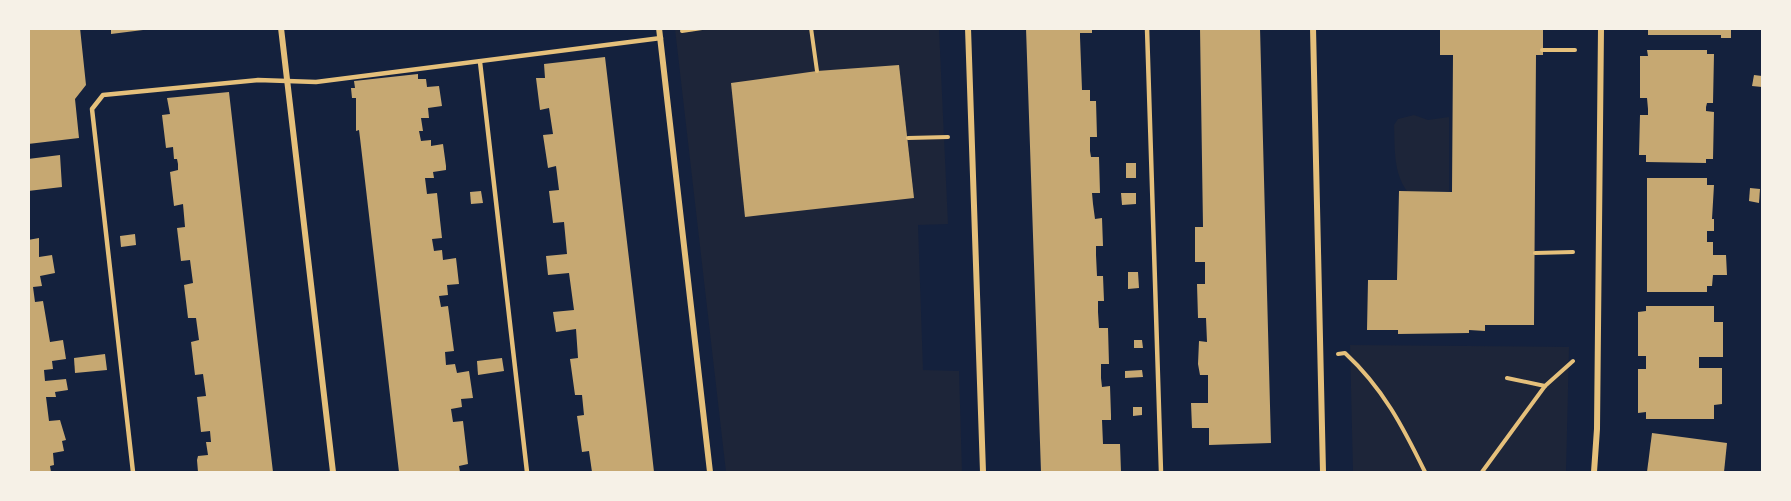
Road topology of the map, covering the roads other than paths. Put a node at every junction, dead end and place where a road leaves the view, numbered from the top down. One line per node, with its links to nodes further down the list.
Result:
1 (282, 28): 9 (street)
2 (659, 28): 7 (street)
3 (968, 28): 14 (street)
4 (1147, 28): 15 (lane)
5 (1313, 28): 16 (street)
6 (1601, 28): 17 (street)
7 (660, 38): 8 (lane); 13 (street)
8 (480, 62): 9 (lane); 12 (lane)
9 (287, 81): 10 (lane); 11 (street)
10 (133, 472)
11 (333, 472)
12 (527, 472)
13 (710, 472)
14 (982, 472)
15 (1161, 472)
16 (1323, 472)
17 (1594, 472)

